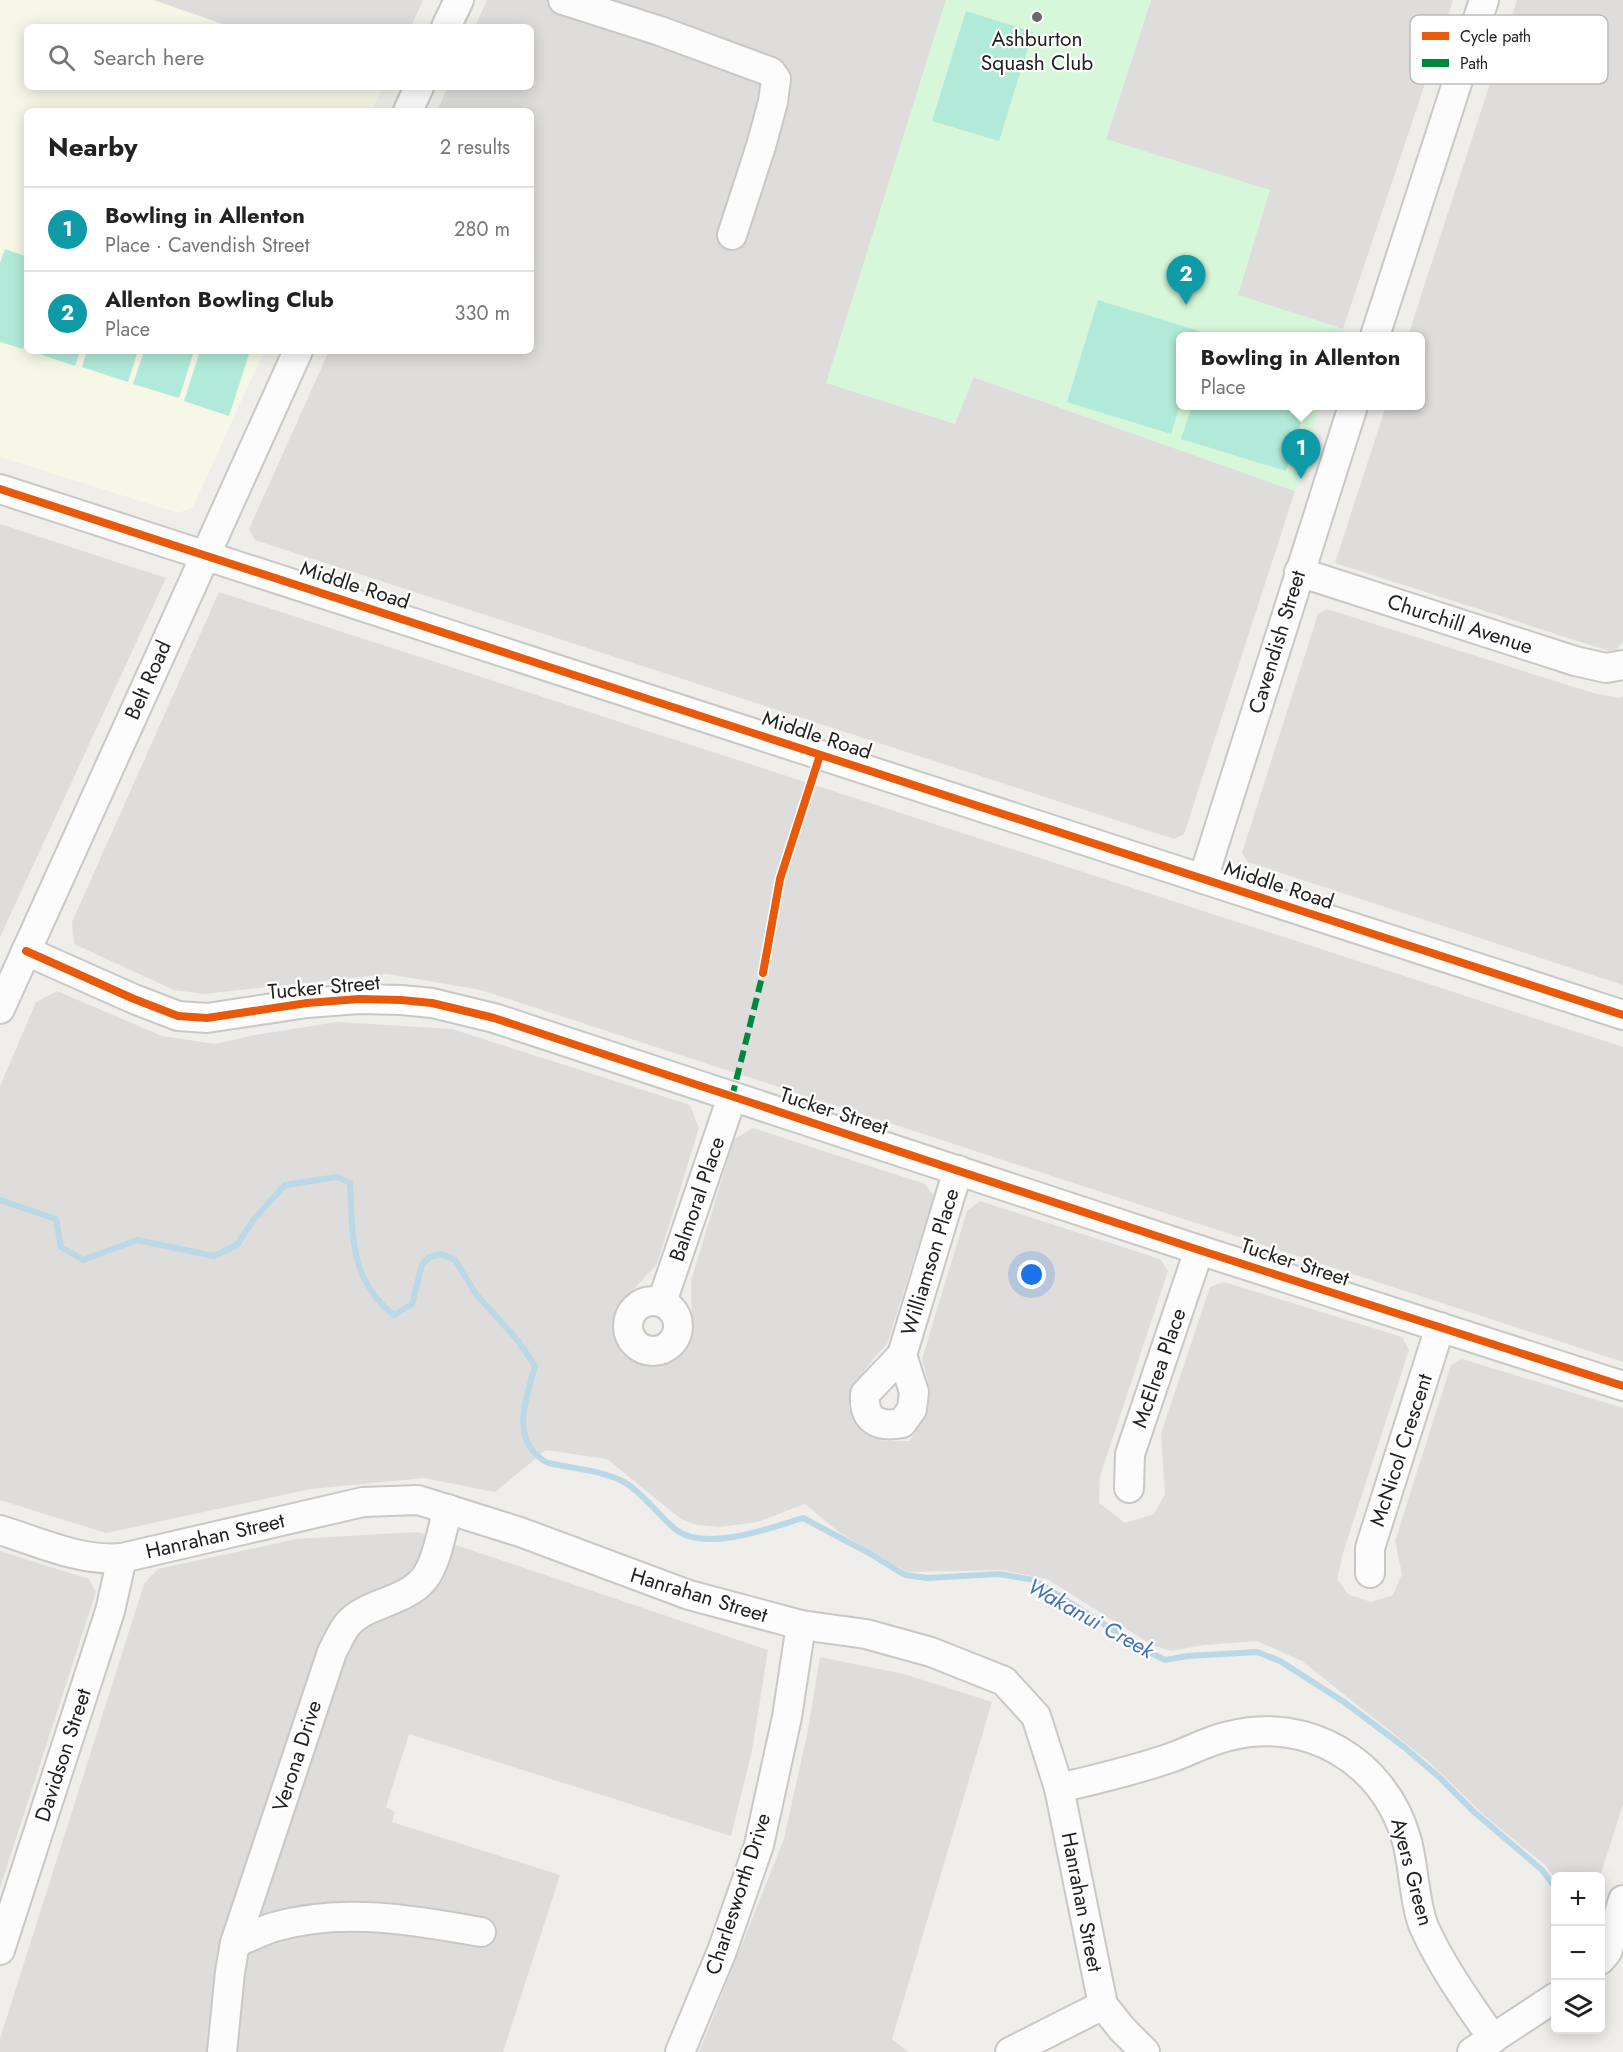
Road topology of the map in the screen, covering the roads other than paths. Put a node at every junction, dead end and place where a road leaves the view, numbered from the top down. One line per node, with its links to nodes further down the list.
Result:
1 (459, 0): 5 (street)
2 (563, 0): 9 (street)
3 (1484, 0): 4 (street)
4 (1479, 15)
5 (447, 24)
6 (1457, 84): 10 (street)
7 (418, 90): 8 (street)
8 (409, 108)
9 (732, 235)
10 (1376, 332)
11 (297, 354): 14 (street, Belt Road)
12 (1351, 410): 15 (street, Cavendish Street)
13 (0, 489): 14 (street, Middle Road)
14 (204, 555): 17 (street, Middle Road); 18 (street, Belt Road)
15 (1299, 572): 16 (street, Churchill Avenue); 17 (street, Cavendish Street)
16 (1623, 665)
17 (1203, 879): 20 (street, Middle Road)
18 (26, 951): 19 (street, Belt Road); 21 (street, Tucker Street)
19 (0, 1009)
20 (1623, 1016)
21 (732, 1096): 22 (street, Tucker Street); 24 (street, Balmoral Place)
22 (958, 1170): 23 (street, Tucker Street); 26 (street, Williamson Place)
23 (1198, 1250): 25 (street, Tucker Street); 28 (street, McElrea Place)
24 (662, 1302)
25 (1440, 1328): 27 (street, Tucker Street); 32 (street, McNicol Crescent)
26 (902, 1355)
27 (1623, 1386)
28 (1130, 1488)
29 (448, 1509): 31 (street, Hanrahan Street); 33 (street, Hanrahan Street); 37 (street, Verona Drive)
30 (0, 1530): 31 (street, Hanrahan Street)
31 (122, 1558): 38 (street, Davidson Street)
32 (1370, 1573)
33 (801, 1625): 34 (street, Hanrahan Street); 44 (street, Charlesworth Drive)
34 (1059, 1788): 41 (street, Hanrahan Street); 42 (street, Ayers Green)
35 (1620, 1909): 39 (street)
36 (481, 1932): 37 (street)
37 (235, 1943): 43 (street, Verona Drive)
38 (0, 1950)
39 (1605, 1950)
40 (1551, 2000): 42 (street)
41 (1103, 2005): 45 (street); 46 (street, Hanrahan Street)
42 (1483, 2046)
43 (222, 2052)
44 (680, 2052)
45 (1010, 2052)
46 (1145, 2052)

